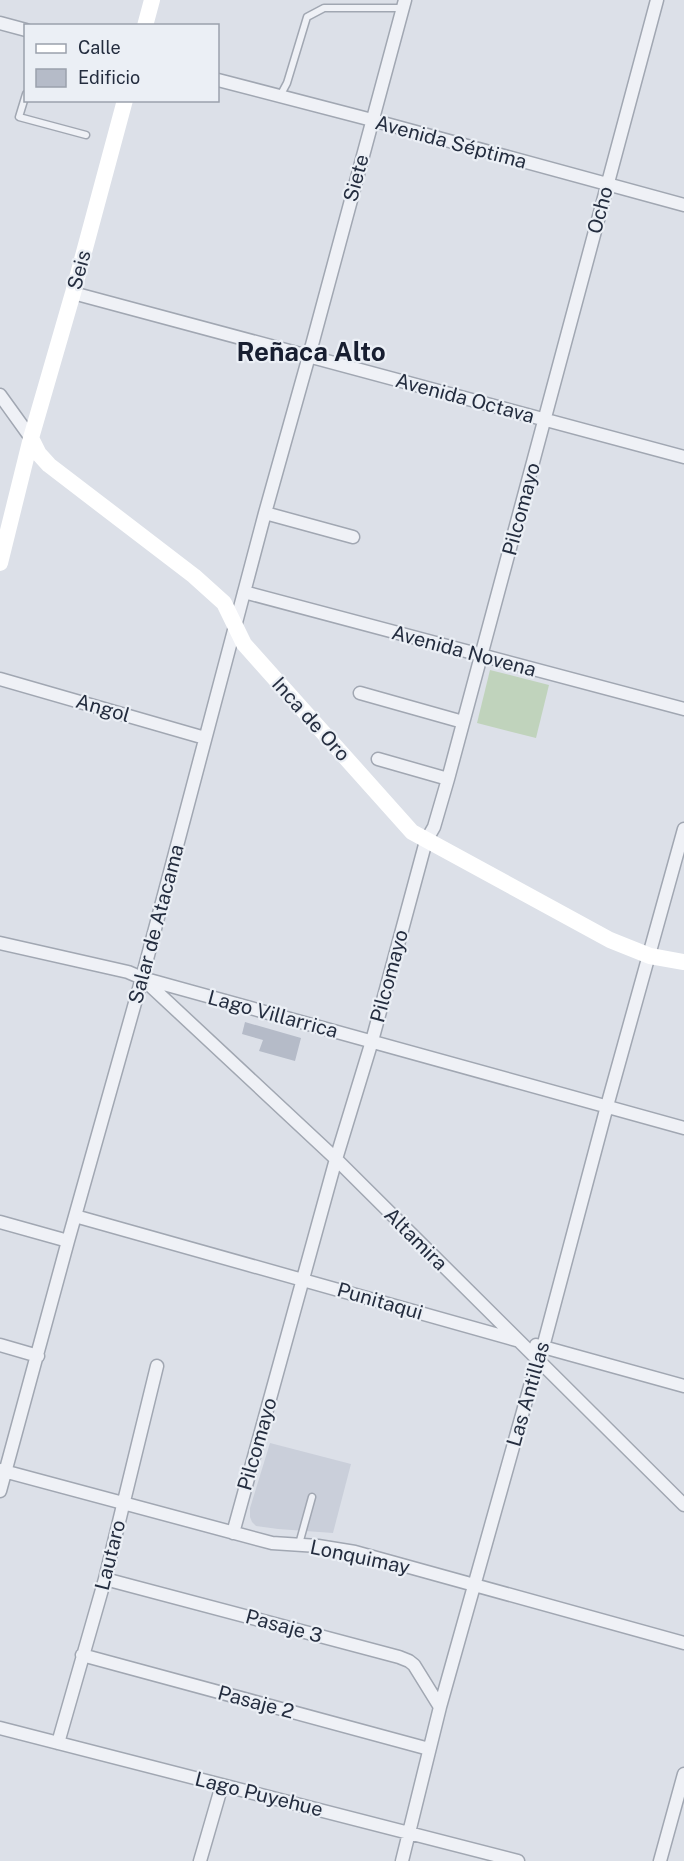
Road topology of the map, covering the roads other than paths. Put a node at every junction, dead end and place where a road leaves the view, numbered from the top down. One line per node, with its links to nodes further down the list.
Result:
1 (152, 0): 5 (street)
2 (657, 0): 13 (street, Ocho)
3 (404, 4): 8 (lane); 11 (street, Siete)
4 (0, 23): 6 (street)
5 (146, 24)
6 (24, 29)
7 (219, 80): 8 (street, Avenida Séptima)
8 (280, 96): 11 (street, Avenida Séptima)
9 (24, 101): 12 (lane)
10 (124, 102): 15 (street, Seis)
11 (372, 120): 13 (street, Avenida Séptima); 16 (street, Siete)
12 (86, 135)
13 (607, 184): 14 (street, Avenida Séptima); 18 (street, Ocho)
14 (684, 205)
15 (73, 293): 16 (street, Avenida Octava); 19 (street, Seis)
16 (309, 356): 18 (street, Avenida Octava); 22 (street, Salar de Atacama)
17 (0, 395): 19 (street, Inca de Oro)
18 (545, 420): 20 (street, Avenida Octava); 27 (street, Pilcomayo)
19 (31, 438): 21 (street, Seis); 26 (street, Inca de Oro)
20 (684, 457)
21 (6, 513): 24 (street, Seis)
22 (265, 513): 23 (street); 25 (street, Salar de Atacama)
23 (353, 537)
24 (0, 563)
25 (244, 592): 26 (street, Salar de Atacama); 27 (street, Avenida Novena)
26 (235, 626): 32 (street, Salar de Atacama); 36 (street, Inca de Oro)
27 (481, 656): 30 (street, Avenida Novena); 31 (street, Pilcomayo)
28 (0, 679): 32 (street, Angol)
29 (360, 693): 31 (street)
30 (684, 709)
31 (463, 722): 34 (street, Pilcomayo)
32 (205, 738): 40 (street, Salar de Atacama)
33 (378, 759): 34 (street)
34 (448, 779): 36 (street, Pilcomayo)
35 (684, 829): 38 (street, Las Antillas)
36 (426, 840): 38 (street, Inca de Oro); 41 (street, Pilcomayo)
37 (0, 943): 40 (street, Lago Villarrica)
38 (650, 956): 39 (street, Inca de Oro); 42 (street, Las Antillas)
39 (684, 962)
40 (142, 978): 41 (street, Lago Villarrica); 44 (street, Altamira); 45 (street, Salar de Atacama)
41 (372, 1041): 42 (street, Lago Villarrica); 44 (street, Pilcomayo)
42 (607, 1106): 43 (street, Lago Villarrica); 51 (street, Las Antillas)
43 (684, 1128)
44 (336, 1160): 48 (street, Pilcomayo); 49 (street, Altamira)
45 (75, 1216): 47 (street, Salar de Atacama); 48 (street, Punitaqui)
46 (0, 1222): 47 (street)
47 (68, 1241): 52 (street, Salar de Atacama)
48 (303, 1279): 49 (street, Punitaqui); 60 (street, Pilcomayo)
49 (517, 1340): 51 (street, Punitaqui)
50 (0, 1345): 52 (street)
51 (540, 1353): 54 (street, Punitaqui); 59 (street); 63 (street, Las Antillas)
52 (38, 1356): 55 (street, Salar de Atacama)
53 (157, 1366): 58 (street, Lautaro)
54 (684, 1386)
55 (3, 1471): 56 (street, Salar de Atacama); 58 (street, Lonquimay)
56 (0, 1491)
57 (312, 1497): 61 (lane)
58 (123, 1504): 60 (street, Lonquimay); 62 (street, Lautaro)
59 (684, 1505)
60 (233, 1533): 61 (street, Lonquimay)
61 (299, 1545): 63 (street, Lonquimay)
62 (105, 1579): 65 (street, Lautaro); 66 (street, Pasaje 3)
63 (475, 1585): 64 (street, Lonquimay); 66 (street, Las Antillas)
64 (684, 1643)
65 (82, 1655): 68 (street, Lautaro); 69 (street, Pasaje 2)
66 (440, 1707): 69 (street, Las Antillas)
67 (0, 1728): 68 (street, Lago Puyehue)
68 (58, 1743): 71 (street, Lago Puyehue)
69 (429, 1749): 72 (street, Las Antillas)
70 (684, 1774): 76 (street)
71 (222, 1785): 72 (street, Lago Puyehue); 73 (street)
72 (409, 1833): 74 (street, Las Antillas); 75 (street, Lago Puyehue)
73 (201, 1861)
74 (402, 1861)
75 (518, 1861)
76 (660, 1861)

